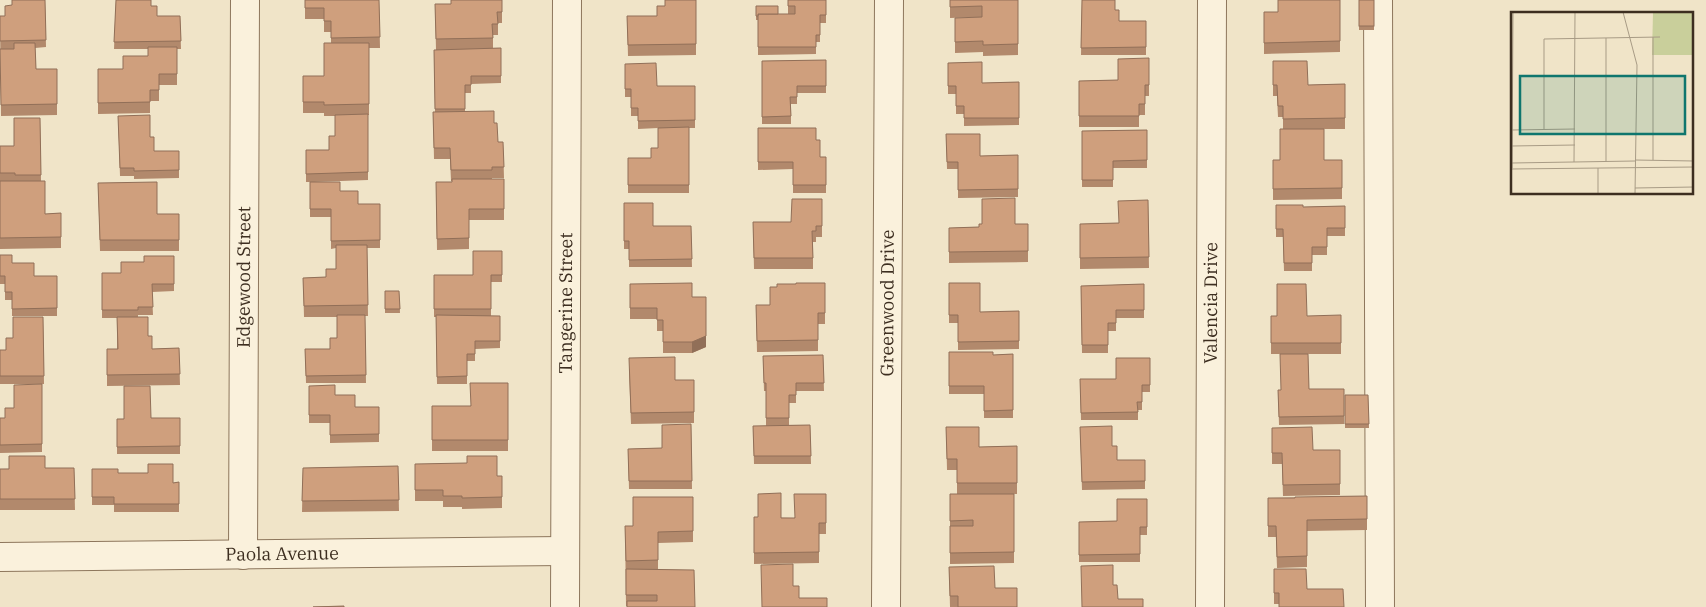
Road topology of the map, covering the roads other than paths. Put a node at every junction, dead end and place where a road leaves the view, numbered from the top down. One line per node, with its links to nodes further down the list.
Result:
1 (245, 0): 7 (street, Edgewood Street)
2 (567, 0): 6 (street, Tangerine Street)
3 (889, 0): 10 (street, Greenwood Drive)
4 (1212, 0): 11 (street, Valencia Drive)
5 (1378, 0): 12 (street)
6 (565, 551): 7 (street, Paola Avenue); 9 (street, Tangerine Street)
7 (243, 554): 8 (street, Paola Avenue)
8 (0, 557)
9 (565, 607)
10 (886, 607)
11 (1210, 607)
12 (1380, 607)

